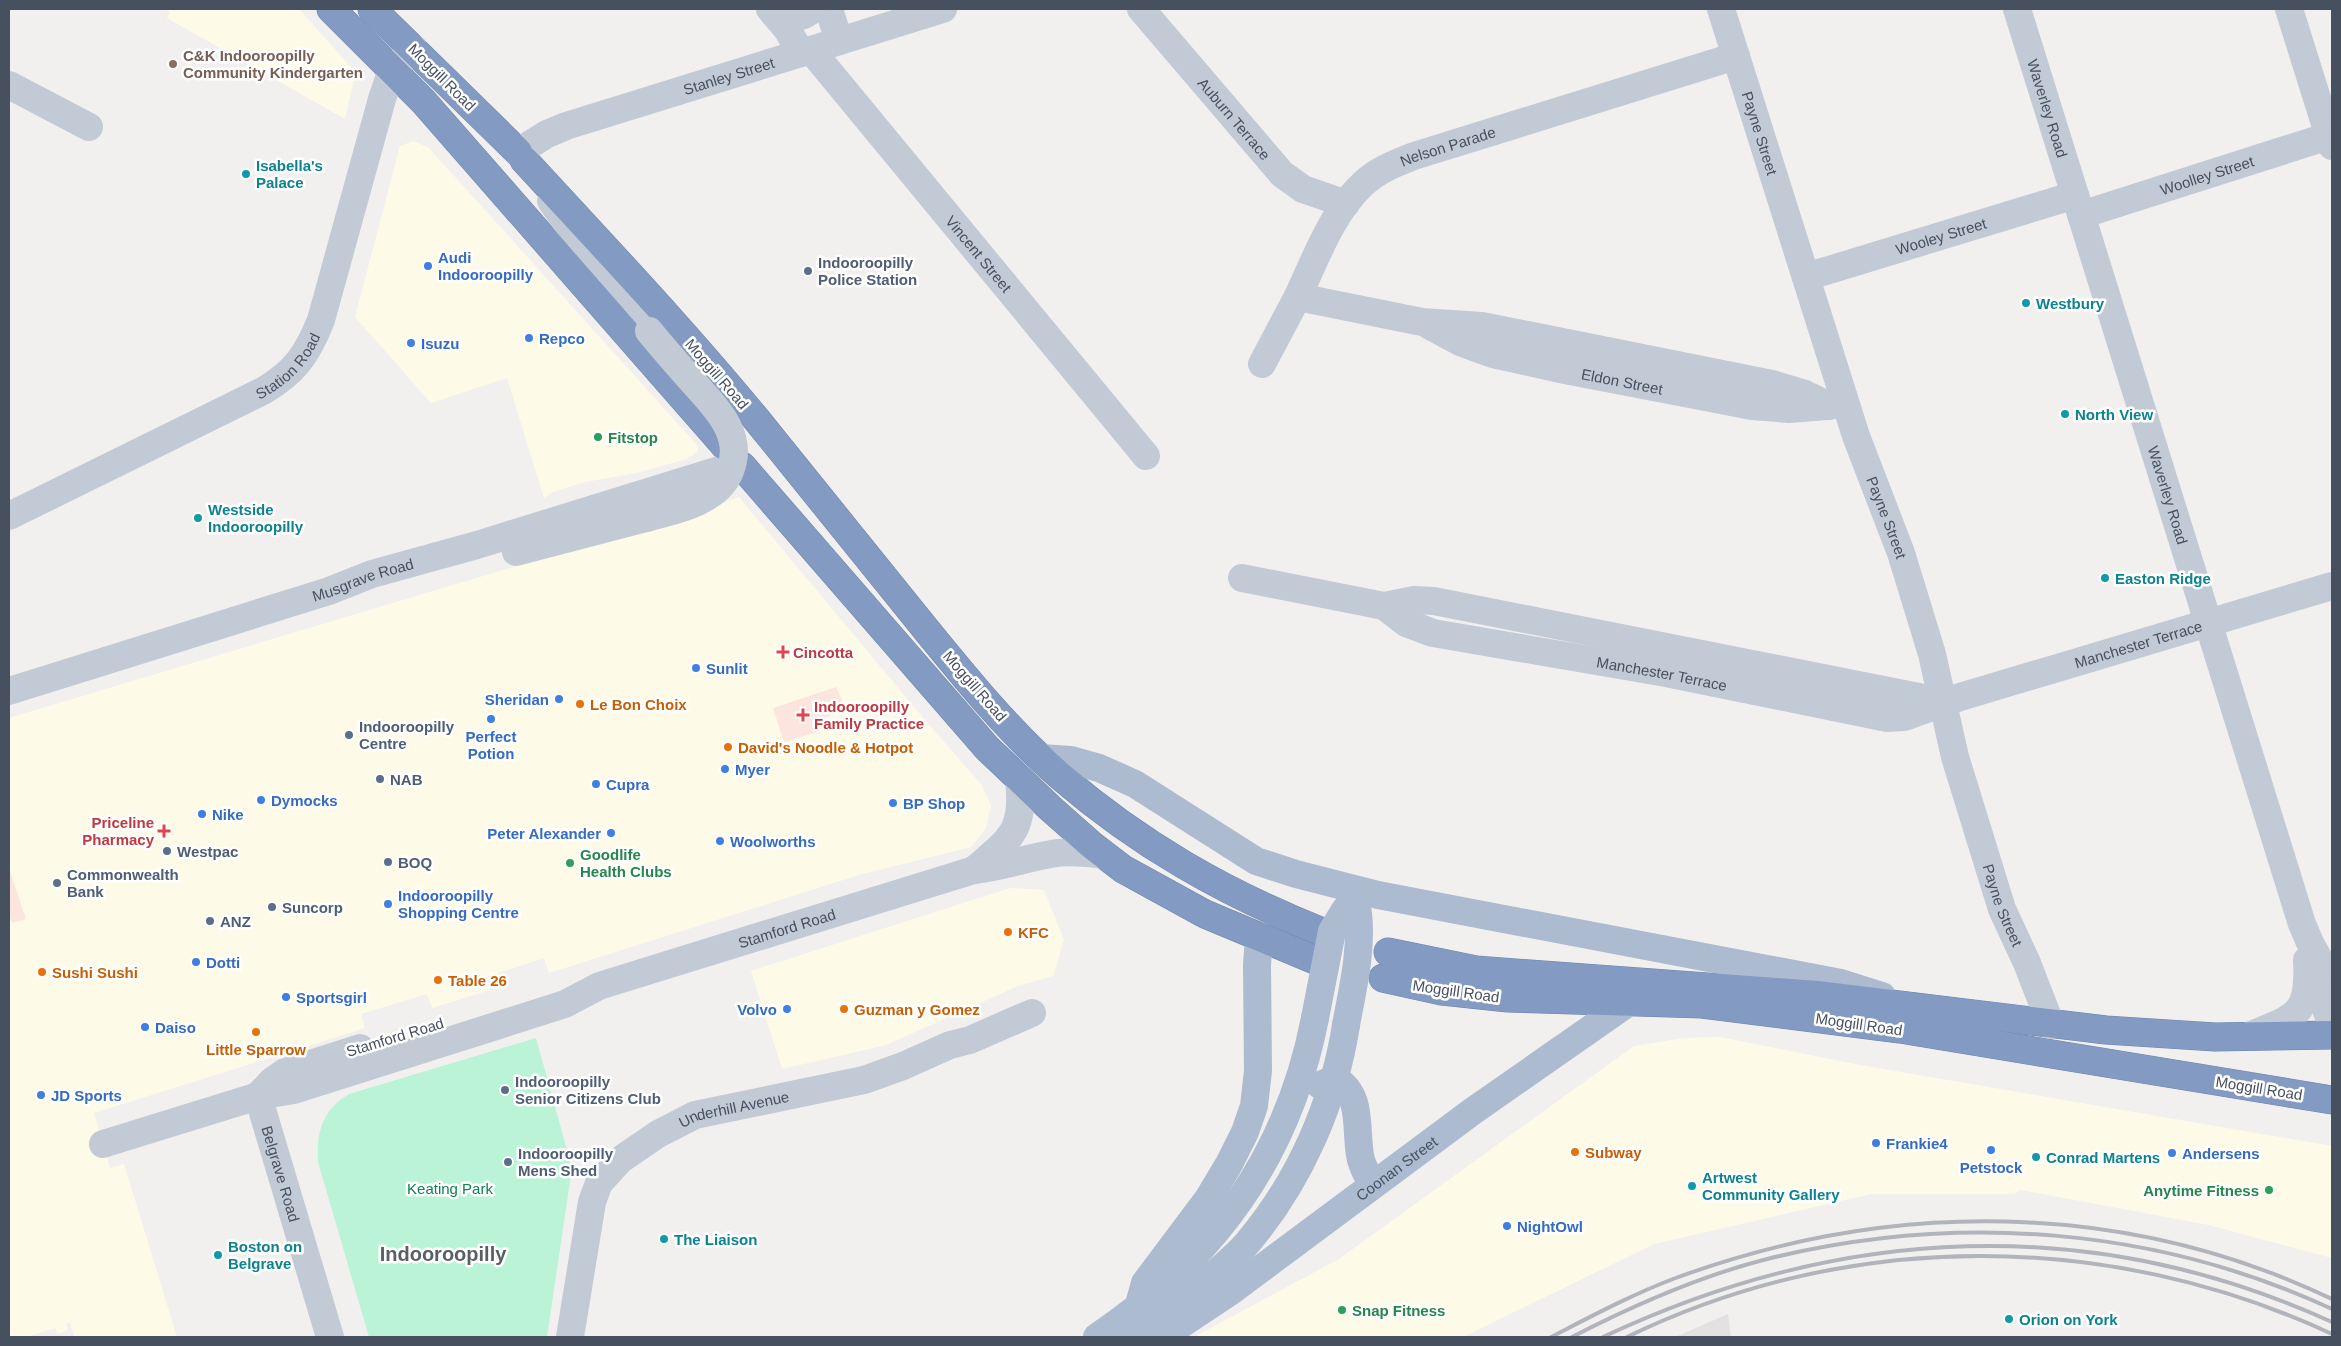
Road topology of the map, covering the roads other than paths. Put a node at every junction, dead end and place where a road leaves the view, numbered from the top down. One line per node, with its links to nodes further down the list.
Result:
1 (330, 9): 15 (highway, Moggill Road)
2 (372, 9): 12 (highway, Moggill Road)
3 (812, 9): 10 (street)
4 (829, 9): 11 (street)
5 (943, 9): 11 (street, Stanley Street)
6 (1141, 9): 20 (street, Auburn Terrace)
7 (1721, 9): 14 (street, Payne Street)
8 (2017, 9): 21 (street, Waverley Road)
9 (2289, 9): 18 (street)
10 (772, 11): 13 (street, Vincent Street)
11 (839, 42): 13 (street, Stanley Street)
12 (414, 49): 15 (street); 19 (highway, Moggill Road)
13 (806, 52): 19 (street, Stanley Street); 26 (street, Vincent Street)
14 (1736, 56): 20 (street, Nelson Parade); 22 (street, Payne Street)
15 (392, 70): 27 (highway, Moggill Road); 28 (street, Station Road)
16 (9, 85): 17 (street)
17 (89, 127)
18 (2331, 139): 21 (street, Woolley Street)
19 (521, 156): 31 (street, bridge); 35 (highway, Moggill Road)
20 (1346, 204): 23 (street, Nelson Parade)
21 (2078, 205): 22 (street, Wooley Street); 32 (street, Waverley Road)
22 (1806, 278): 25 (street, Payne Street)
23 (1298, 296): 24 (street, Nelson Parade); 25 (street, Eldon Street)
24 (1262, 364)
25 (1839, 407): 34 (street, Payne Street)
26 (1146, 456)
27 (735, 467): 31 (street, Musgrave Road); 36 (highway, Moggill Road)
28 (9, 516)
29 (1242, 578): 34 (street, Manchester Terrace)
30 (2332, 586): 32 (street, Manchester Terrace)
31 (329, 591): 33 (street, Musgrave Road)
32 (2208, 624): 34 (street, Manchester Terrace); 40 (street, Waverley Road)
33 (9, 690)
34 (1944, 702): 51 (street, Payne Street)
35 (1041, 758): 39 (main road); 41 (highway, Moggill Road)
36 (1019, 779): 37 (highway, Moggill Road); 38 (street, Stamford Road)
37 (1104, 855): 38 (street, Stamford Road); 42 (highway, Moggill Road)
38 (974, 870): 56 (street, Stamford Road)
39 (1359, 905): 49 (main road, Moggill Road); 55 (main road, bridge); 58 (main road, bridge)
40 (2302, 924): 45 (street, Waverley Road); 47 (street, Waverley Road)
41 (1320, 931)
42 (1259, 938): 44 (highway, Moggill Road); 61 (main road)
43 (1388, 952): 49 (highway, Moggill Road)
44 (1315, 960)
45 (2308, 960): 52 (street, Waverley Road); 54 (street)
46 (1383, 978): 48 (highway, Moggill Road)
47 (2332, 982)
48 (1632, 1000): 57 (highway, Moggill Road); 60 (main road, Coonan Street)
49 (1918, 1007): 51 (highway, Moggill Road)
50 (1032, 1013): 63 (street, Underhill Avenue)
51 (2051, 1025): 54 (highway, Moggill Road)
52 (2332, 1025)
53 (2332, 1035): 54 (highway, Moggill Road)
54 (2248, 1036)
55 (1335, 1080): 58 (main road); 60 (main road); 65 (main road)
56 (258, 1096): 59 (street, Stamford Road); 62 (street, Belgrave Road)
57 (2332, 1100)
58 (1286, 1118): 61 (main road)
59 (103, 1144)
60 (1372, 1185): 66 (main road, Coonan Street)
61 (1138, 1308): 64 (main road)
62 (330, 1337)
63 (570, 1337)
64 (1097, 1337)
65 (1127, 1337)
66 (1162, 1337)

